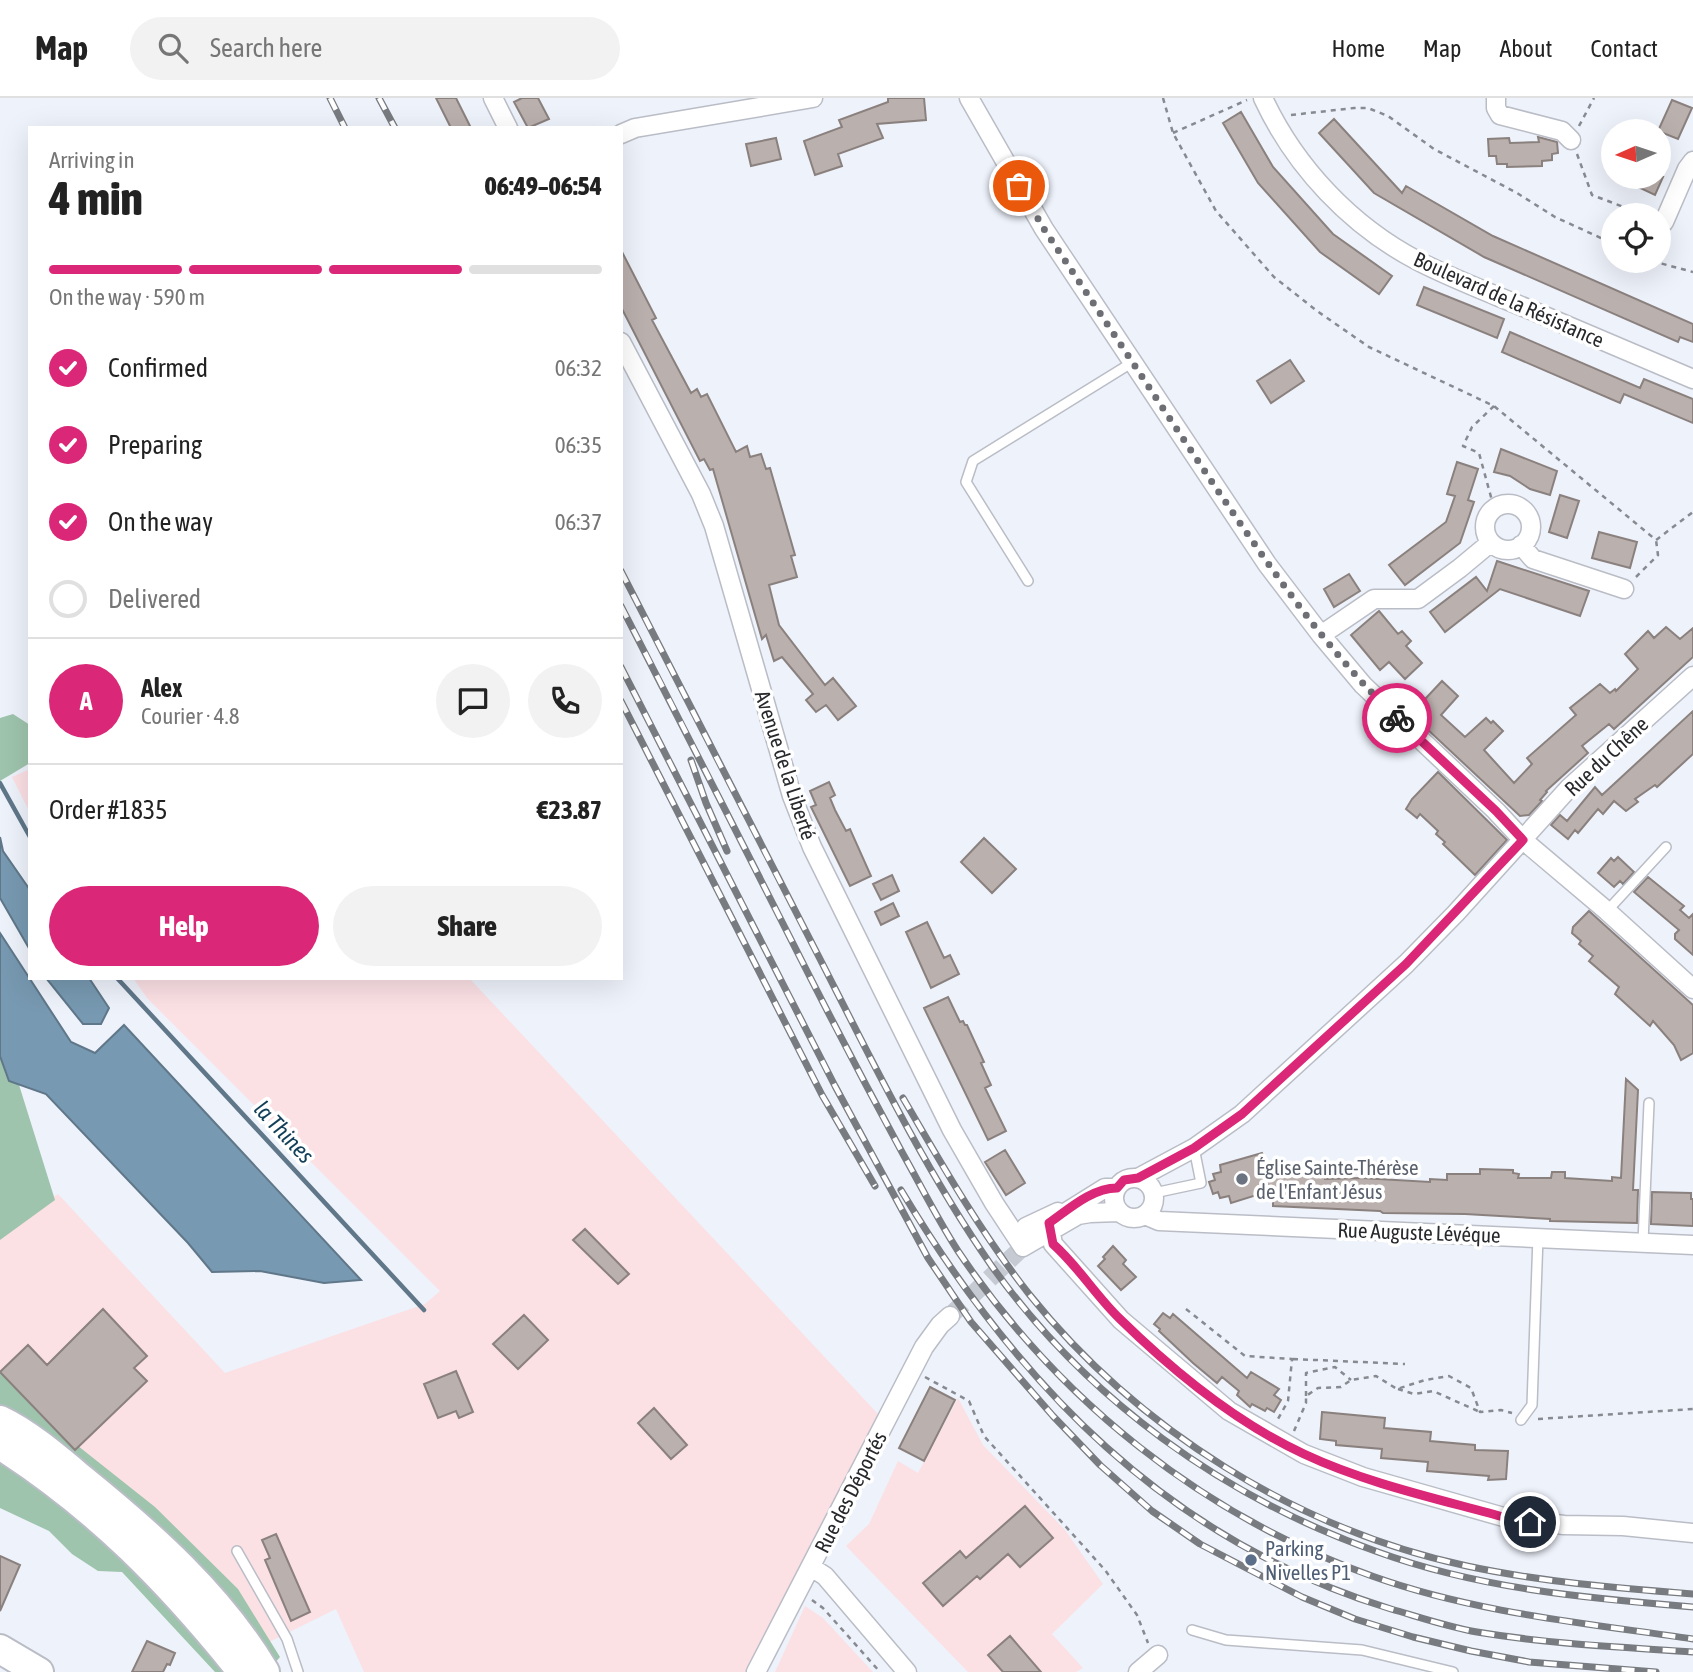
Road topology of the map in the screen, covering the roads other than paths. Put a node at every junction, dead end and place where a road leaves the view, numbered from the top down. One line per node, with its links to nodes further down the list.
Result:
1 (493, 98): 6 (street)
2 (813, 98): 7 (street)
3 (970, 98): 12 (street)
4 (1263, 98): 13 (street, Boulevard de la Résistance)
5 (1496, 98): 8 (street)
6 (507, 126)
7 (623, 133)
8 (1572, 140)
9 (1693, 161): 10 (street)
10 (1671, 206)
11 (623, 346): 36 (street, Avenue de la Liberté)
12 (1132, 362): 16 (lane); 18 (street)
13 (1693, 379)
14 (1490, 543): 15 (street); 15 (street); 18 (street)
15 (1521, 545): 17 (street)
16 (1028, 581)
17 (1624, 589)
18 (1321, 635): 20 (street)
19 (1693, 676): 20 (street, Rue du Chêne)
20 (1523, 840): 22 (street); 25 (street, Rue du Chêne)
21 (1666, 847): 22 (lane)
22 (1607, 911): 23 (street)
23 (1693, 989)
24 (1649, 1103): 34 (lane)
25 (1194, 1148): 26 (street, Rue du Chêne); 28 (lane)
26 (1138, 1178): 27 (street); 28 (street)
27 (1117, 1188): 29 (street); 30 (street)
28 (1154, 1193): 31 (street)
29 (1081, 1201): 32 (street); 36 (street)
30 (1119, 1212): 31 (street); 32 (street)
31 (1145, 1216): 33 (street, Rue Auguste Lévéque)
32 (1049, 1231): 36 (street); 41 (street)
33 (1538, 1237): 34 (street, Rue Auguste Lévéque); 39 (lane)
34 (1643, 1242): 35 (street, Rue Auguste Lévéque)
35 (1693, 1245)
36 (1023, 1247)
37 (950, 1316): 43 (street, Rue des Déportés)
38 (0, 1420): 49 (main road)
39 (1521, 1420)
40 (0, 1445): 48 (main road)
41 (1693, 1533)
42 (237, 1551): 50 (lane)
43 (811, 1567): 51 (street, Rue des Déportés); 52 (street)
44 (1192, 1630): 54 (lane)
45 (0, 1648): 47 (main road)
46 (1158, 1655): 53 (street)
47 (39, 1672)
48 (242, 1672)
49 (265, 1672)
50 (298, 1672)
51 (756, 1672)
52 (907, 1672)
53 (1138, 1672)
54 (1453, 1672)

